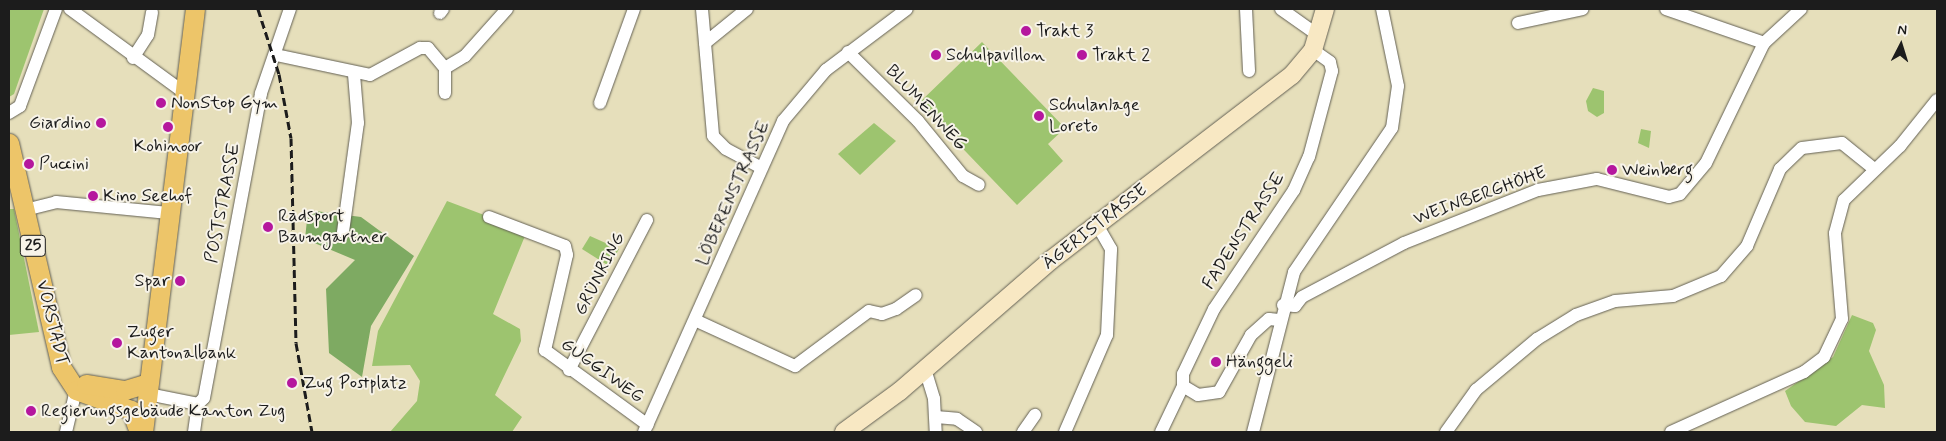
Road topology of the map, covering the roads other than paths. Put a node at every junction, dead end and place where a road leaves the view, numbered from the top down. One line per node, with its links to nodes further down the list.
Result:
1 (56, 9): 32 (street)
2 (70, 9): 24 (street)
3 (195, 9): 28 (main road)
4 (290, 9): 23 (street, POSTSTRASSE)
5 (507, 9): 25 (street)
6 (634, 9): 31 (street)
7 (702, 9): 20 (street)
8 (747, 9): 20 (street)
9 (907, 9): 22 (street, LÖBERENSTRASSE)
10 (1246, 9): 26 (street)
11 (1280, 9): 21 (street, FADENSTRASSE)
12 (1326, 9): 21 (main road, ÄGERISTRASSE)
13 (1382, 9): 44 (street)
14 (1583, 9): 18 (street)
15 (1666, 9): 19 (street)
16 (1801, 9): 19 (street)
17 (152, 12): 24 (street)
18 (1518, 23)
19 (1764, 42): 44 (street, WEINBERGHÖHE)
20 (705, 43): 34 (street)
21 (1316, 43): 41 (main road, ÄGERISTRASSE); 50 (street, FADENSTRASSE)
22 (848, 52): 34 (street, LÖBERENSTRASSE); 36 (street, BLUMENWEG)
23 (276, 55): 27 (street); 53 (street, POSTSTRASSE)
24 (133, 58): 28 (street)
25 (445, 68): 27 (street); 29 (street)
26 (1249, 71)
27 (354, 74): 42 (street)
28 (182, 92): 38 (main road)
29 (445, 93)
30 (1937, 100): 35 (street)
31 (600, 102)
32 (9, 113)
33 (9, 143): 37 (main road, VORSTADT / 25)
34 (760, 168): 45 (street, LÖBERENSTRASSE)
35 (1873, 168): 68 (street); 69 (street)
36 (979, 186)
37 (25, 210): 38 (street); 47 (main road, VORSTADT / 25)
38 (168, 214): 51 (main road)
39 (489, 217): 49 (street, GUGGIWEG)
40 (647, 220): 49 (street, GRÜNRING)
41 (1098, 225): 48 (main road, ÄGERISTRASSE); 65 (street)
42 (343, 232)
43 (916, 295): 45 (street)
44 (1283, 305): 46 (street)
45 (697, 320): 56 (street, LÖBERENSTRASSE)
46 (1279, 320): 50 (street); 67 (street)
47 (58, 350): 51 (main road); 52 (main road, VORSTADT / 25)
48 (926, 369): 55 (street); 61 (main road, ÄGERISTRASSE)
49 (569, 370): 56 (street, GUGGIWEG)
50 (1183, 386): 66 (street, FADENSTRASSE)
51 (148, 389): 53 (street); 59 (main road)
52 (76, 390): 57 (street); 58 (main road)
53 (198, 404): 60 (street, POSTSTRASSE)
54 (1035, 415): 64 (street)
55 (936, 417): 62 (street); 63 (street)
56 (646, 429)
57 (66, 432)
58 (139, 432)
59 (143, 432)
60 (194, 432)
61 (844, 432)
62 (936, 432)
63 (976, 432)
64 (1023, 432)
65 (1065, 432)
66 (1161, 432)
67 (1253, 432)
68 (1446, 432)
69 (1671, 432)

